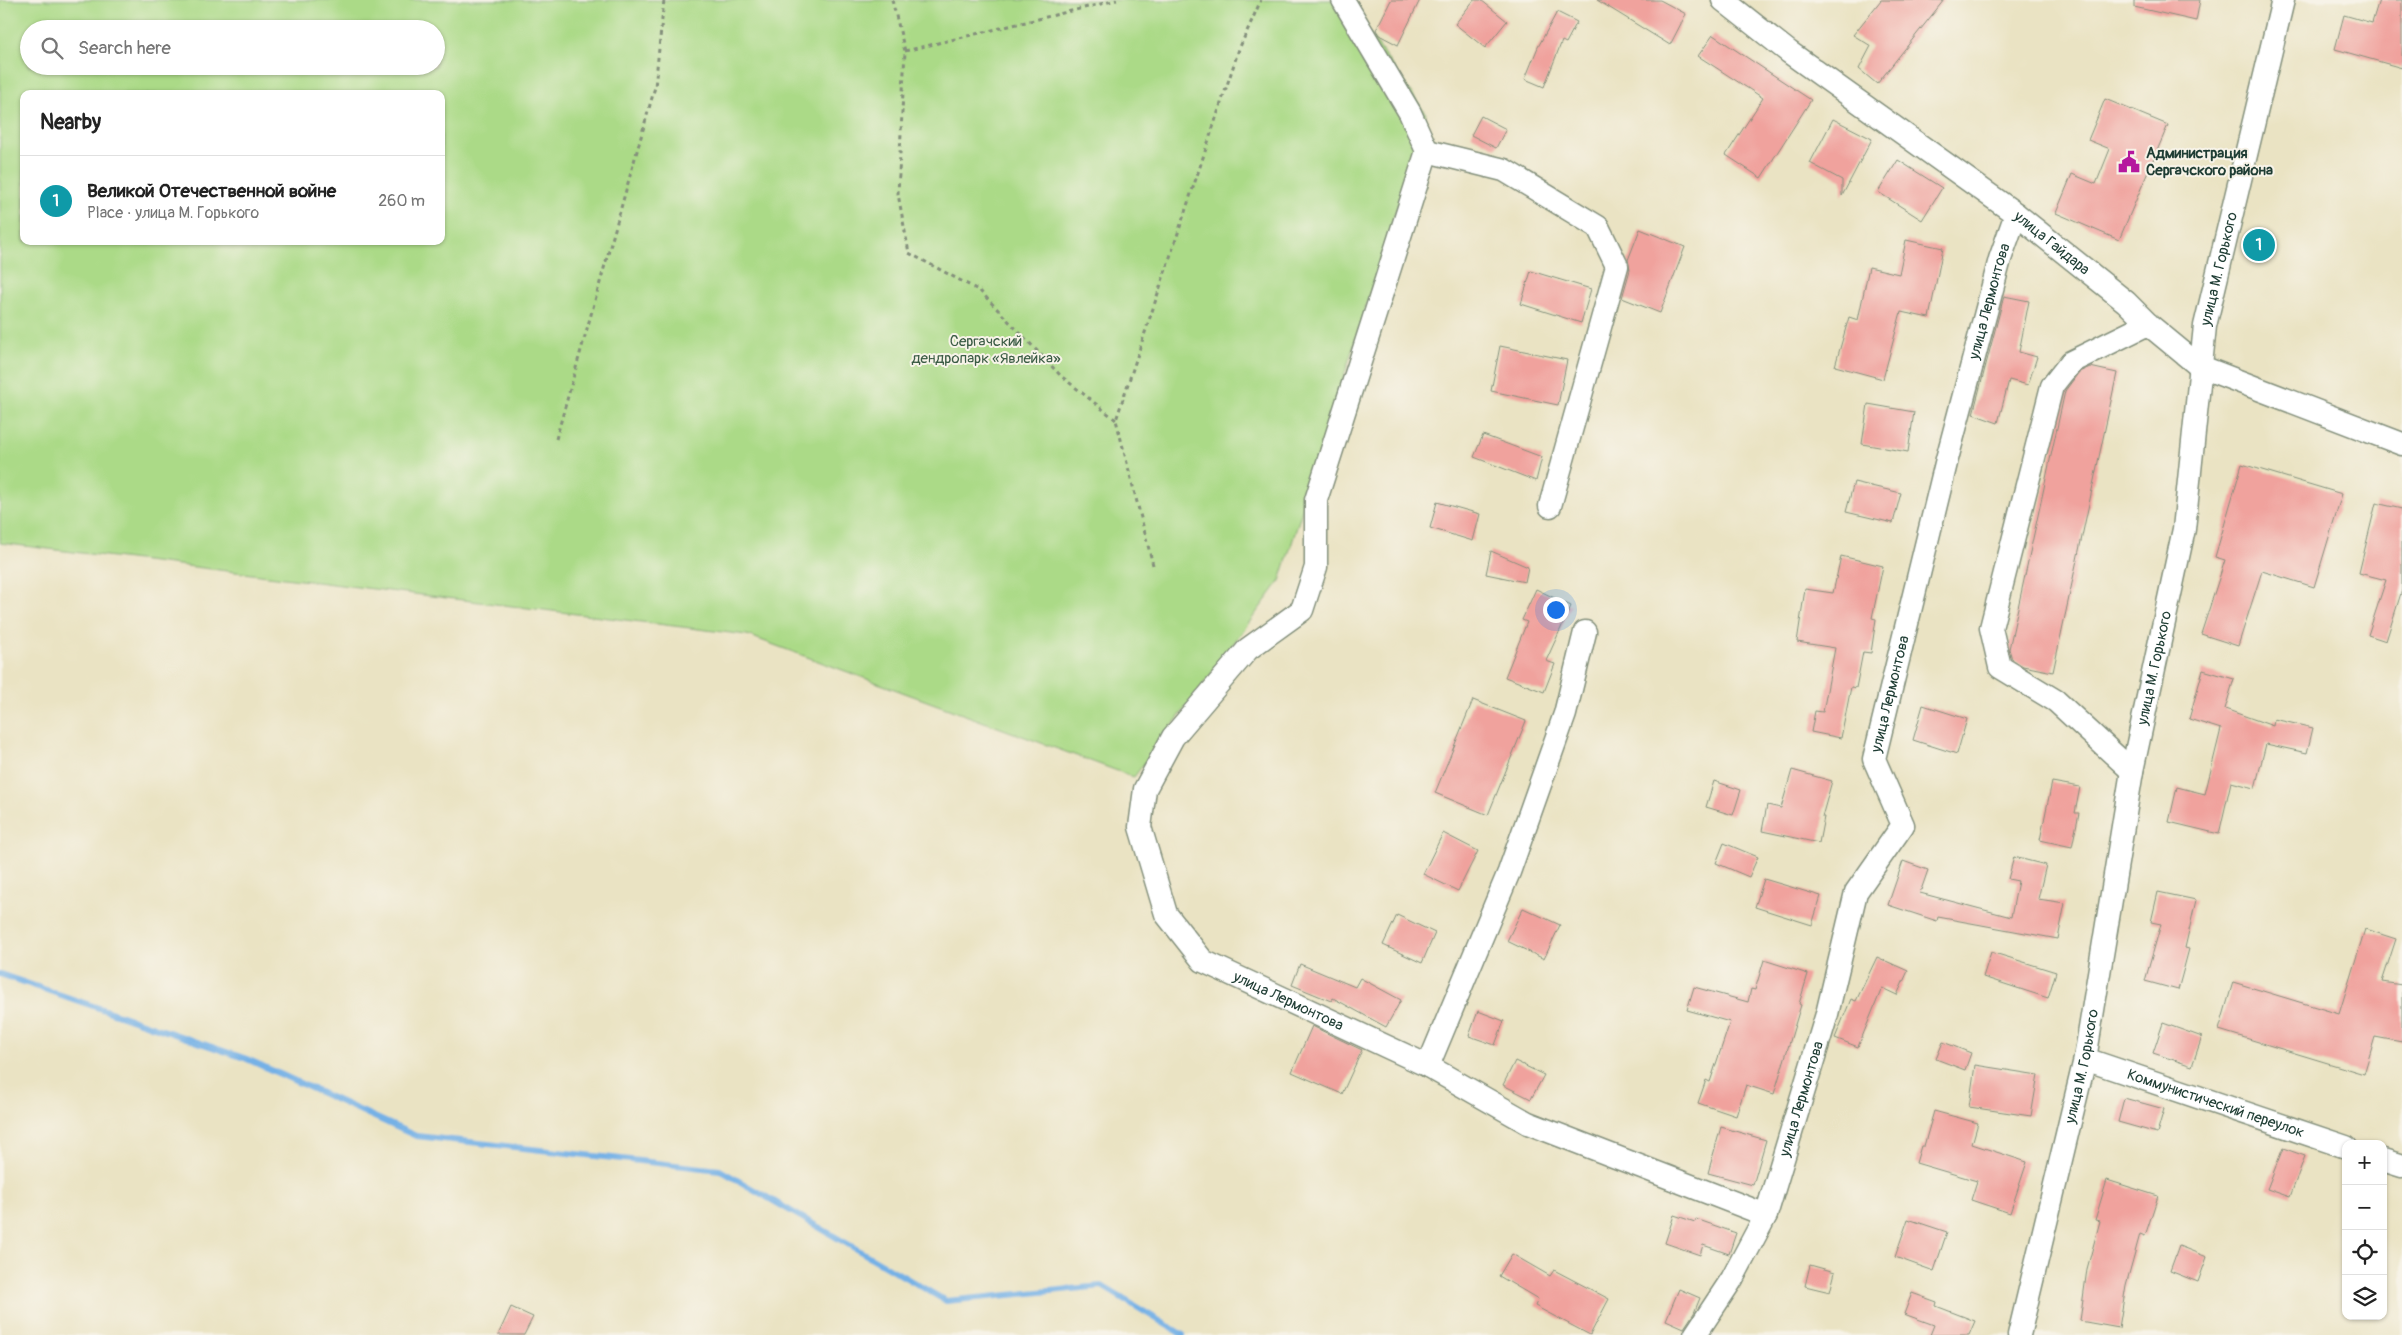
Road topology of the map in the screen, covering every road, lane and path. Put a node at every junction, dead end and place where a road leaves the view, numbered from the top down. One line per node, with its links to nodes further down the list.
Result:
1 (664, 0): 14 (path)
2 (892, 0): 8 (path)
3 (1117, 0): 8 (path)
4 (1261, 0): 13 (path)
5 (1343, 0): 9 (street)
6 (1723, 0): 10 (street, улица Гайдара)
7 (2283, 0): 12 (street, улица М. Горького)
8 (905, 51): 13 (path)
9 (1427, 150): 16 (street); 21 (street, улица Лермонтова)
10 (2016, 214): 11 (street, улица Гайдара); 25 (street, улица Лермонтова)
11 (2148, 324): 12 (street, улица Гайдара); 19 (street)
12 (2199, 366): 15 (street, улица Гайдара); 19 (street, улица М. Горького)
13 (1116, 420): 17 (path)
14 (556, 438)
15 (2402, 444)
16 (1550, 506)
17 (1153, 565)
18 (1586, 632): 21 (street)
19 (2132, 771): 20 (street, улица М. Горького)
20 (2085, 1059): 22 (street, Коммунистический переулок); 27 (street, улица М. Горького)
21 (1428, 1066): 25 (street, улица Лермонтова)
22 (2342, 1146)
23 (2387, 1161): 24 (street)
24 (2402, 1166)
25 (1766, 1215): 26 (street, улица Лермонтова)
26 (1695, 1335)
27 (2018, 1335)

